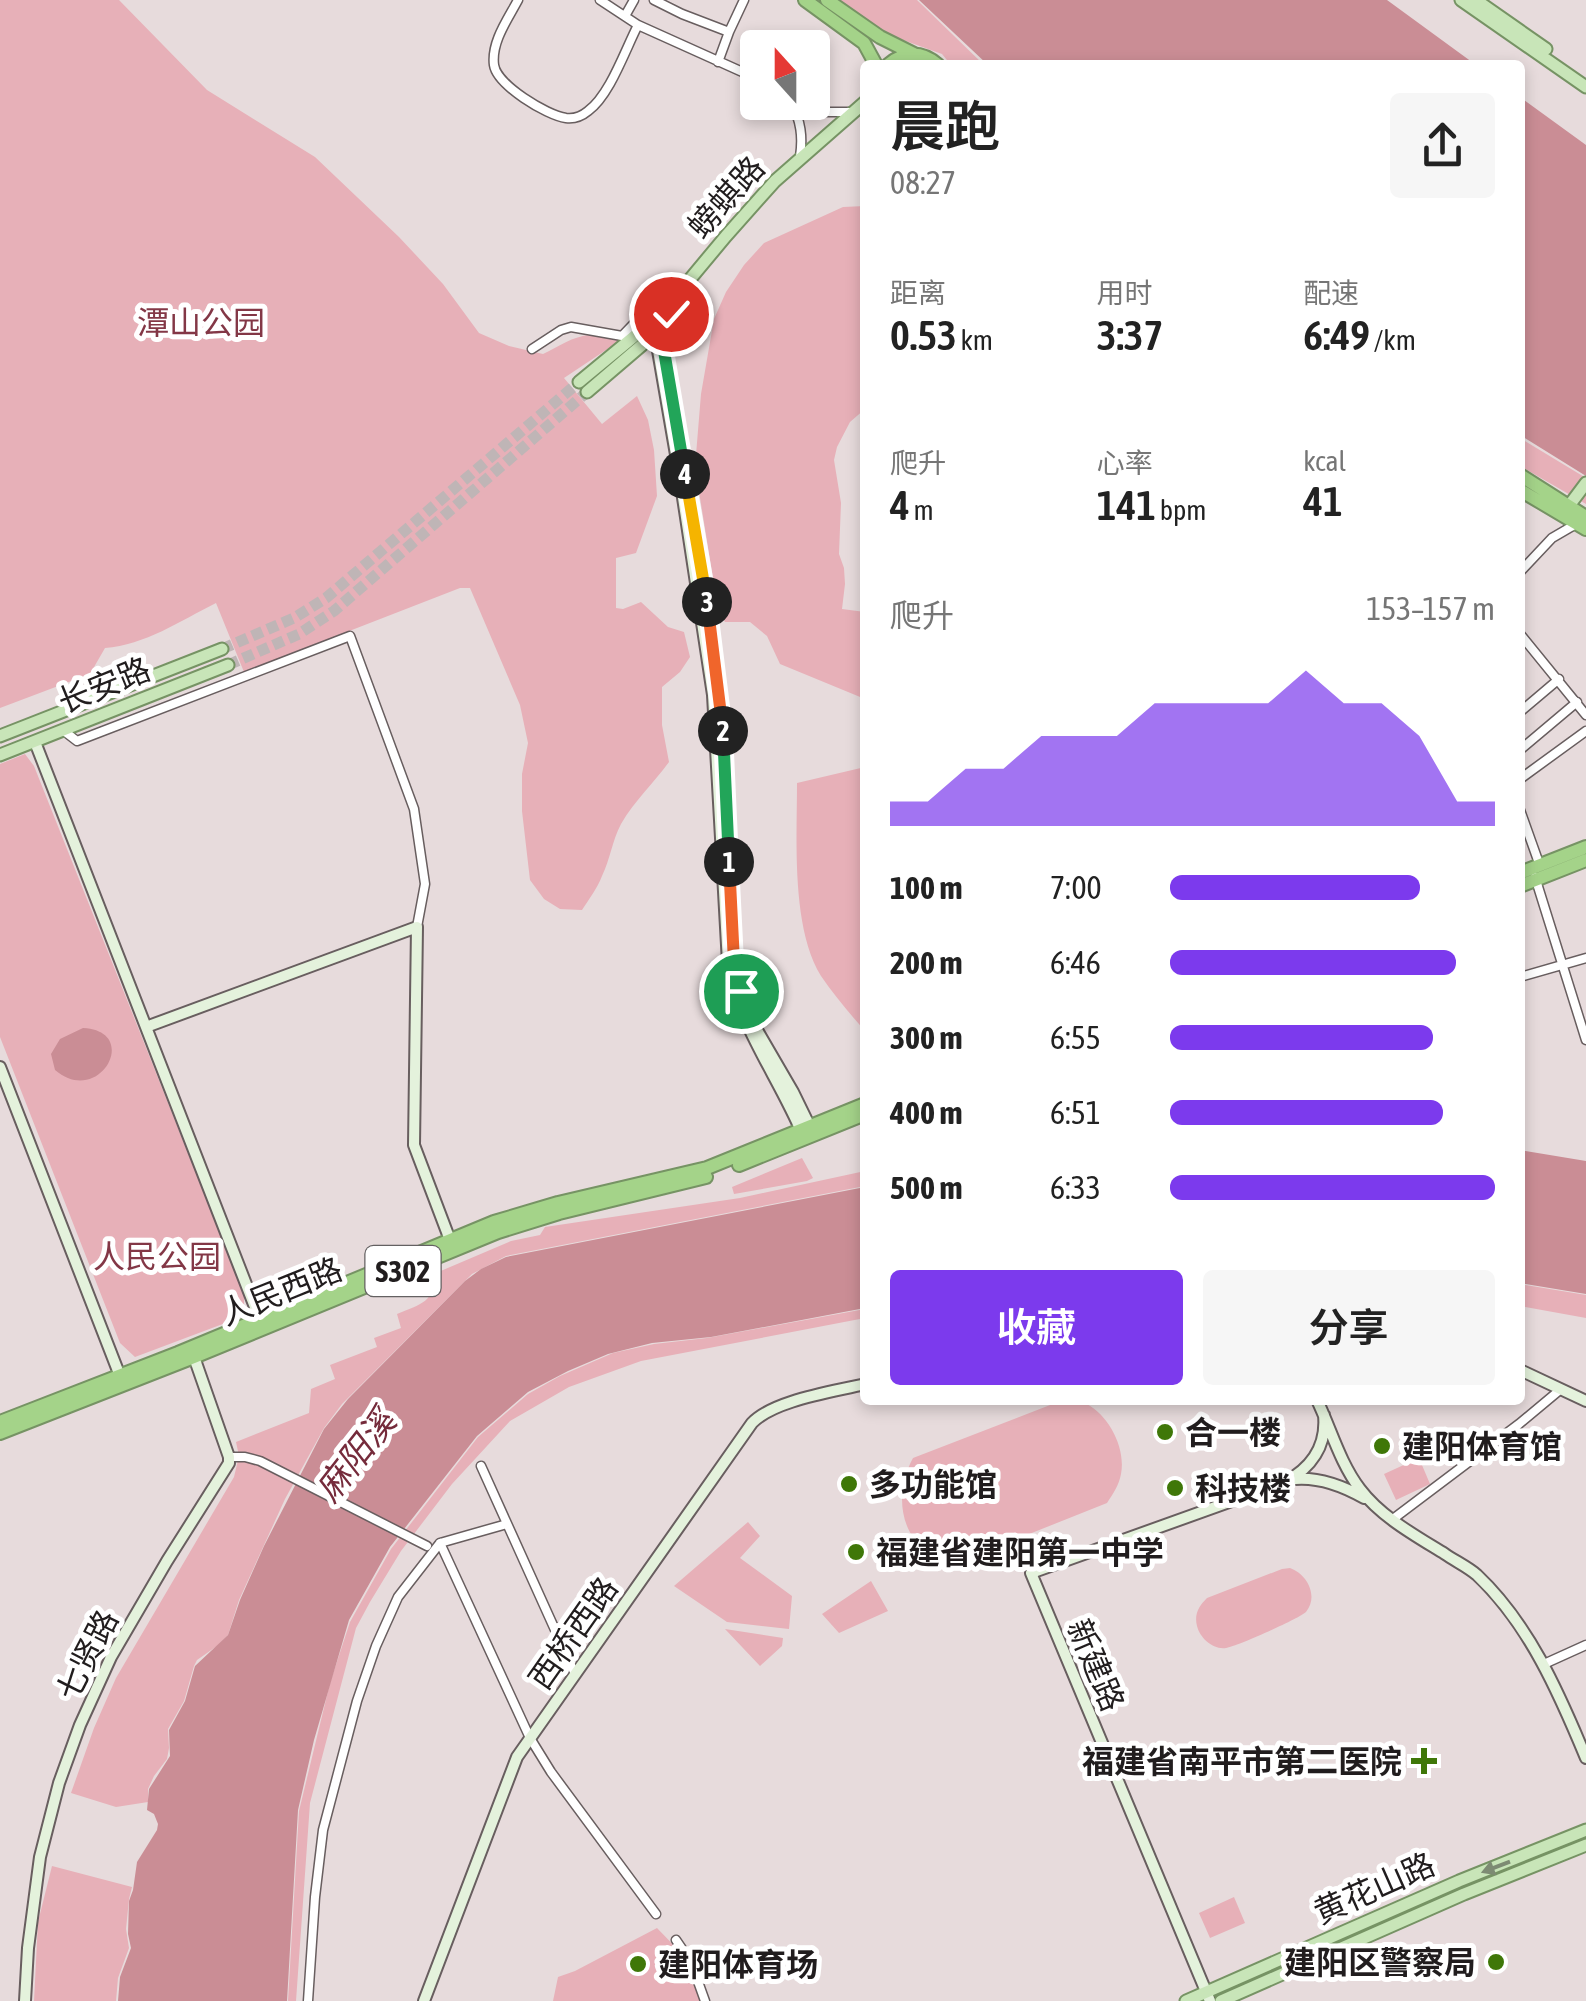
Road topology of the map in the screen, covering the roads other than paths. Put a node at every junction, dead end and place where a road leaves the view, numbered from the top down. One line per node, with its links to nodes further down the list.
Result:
1 (518, 0): 11 (street)
2 (600, 0): 10 (street)
3 (634, 0): 10 (street)
4 (654, 0): 12 (street)
5 (744, 0): 12 (street)
6 (804, 0): 14 (highway)
7 (827, 0): 13 (highway)
8 (1462, 0): 20 (main road)
9 (1476, 0): 19 (main road)
10 (624, 16): 11 (street)
11 (638, 24): 17 (street)
12 (729, 32): 17 (street)
13 (914, 54): 15 (highway); 16 (highway)
14 (873, 60)
15 (895, 60)
16 (930, 60)
17 (718, 62): 18 (street)
18 (740, 71)
19 (1586, 78)
20 (1586, 87)
21 (830, 112): 22 (street)
22 (860, 114): 24 (main road)
23 (799, 120): 25 (street)
24 (828, 136): 25 (main road, 螃蜞路); 26 (main road)
25 (800, 158): 26 (main road, 螃蜞路)
26 (674, 303): 27 (main road); 27 (street); 28 (street); 29 (main road)
27 (657, 348): 29 (main road); 29 (street); 65 (street)
28 (532, 349)
29 (628, 350): 30 (main road)
30 (583, 387)
31 (1525, 479): 34 (highway)
32 (1582, 488): 34 (main road)
33 (1525, 498): 34 (highway)
34 (1565, 511): 35 (highway); 36 (street)
35 (1584, 520): 36 (street)
36 (1552, 538): 37 (street)
37 (1525, 567)
38 (1525, 641): 41 (street)
39 (222, 649): 46 (main road, 长安路)
40 (228, 664): 44 (main road, 长安路)
41 (1558, 679): 42 (street); 43 (street)
42 (1525, 708)
43 (1583, 708): 48 (street)
44 (64, 731): 47 (main road, 长安路); 55 (street)
45 (1586, 731): 50 (street)
46 (0, 736)
47 (34, 742): 49 (main road, 长安路); 59 (street)
48 (1525, 747)
49 (0, 755)
50 (1525, 775)
51 (1525, 836): 54 (street)
52 (1586, 847): 54 (highway)
53 (1586, 860): 54 (highway)
54 (1532, 872): 57 (street)
55 (417, 927): 59 (street); 66 (street)
56 (1586, 958): 57 (street)
57 (1564, 966): 58 (street); 60 (street)
58 (1525, 976)
59 (146, 1027): 67 (street)
60 (1586, 1040)
61 (0, 1067): 62 (street)
62 (4, 1086): 70 (street)
63 (860, 1106): 65 (highway, S302)
64 (860, 1116): 65 (highway, S302)
65 (807, 1132): 66 (highway, 人民西路 / S302); 68 (highway, 人民西路 / S302)
66 (450, 1240): 67 (highway, 人民西路 / S302)
67 (260, 1320): 70 (highway, 人民西路 / S302)
68 (194, 1357): 77 (highway, 人民西路 / S302); 78 (street)
69 (1525, 1372): 72 (street)
70 (120, 1376): 76 (highway, 人民西路 / S302)
71 (860, 1385): 88 (street, 西桥西路)
72 (1561, 1389): 73 (street); 82 (street)
73 (1586, 1401)
74 (1319, 1405): 75 (street)
75 (1324, 1415): 80 (street, 新建路); 81 (street)
76 (0, 1422)
77 (0, 1433)
78 (229, 1457): 85 (street); 96 (street, 七贤路)
79 (481, 1466): 83 (street)
80 (1285, 1482): 81 (street); 95 (street, 新建路)
81 (1372, 1503): 82 (street)
82 (1393, 1519): 87 (street)
83 (507, 1524): 84 (street); 88 (street)
84 (440, 1543): 89 (street); 97 (street)
85 (426, 1546)
86 (1586, 1645): 87 (street)
87 (1544, 1664): 90 (street)
88 (575, 1674): 89 (street, 西桥西路)
89 (530, 1738): 93 (street); 98 (street, 西桥西路)
90 (1586, 1758)
91 (1586, 1830): 95 (main road, 黄花山路, one-way to 95)
92 (1586, 1846): 101 (main road, 黄花山路)
93 (656, 1914)
94 (676, 1940): 99 (street)
95 (1208, 1997): 100 (main road, 黄花山路)
96 (25, 2001)
97 (308, 2001)
98 (424, 2001)
99 (705, 2001)
100 (1186, 2001)
101 (1221, 2001)

